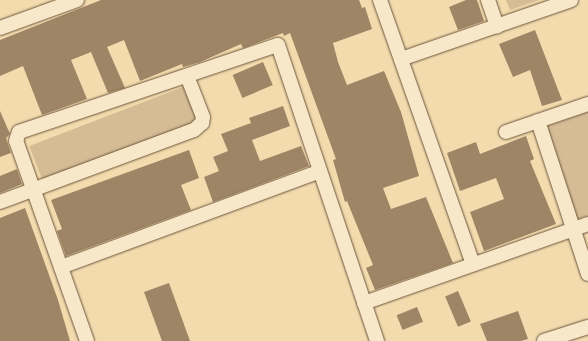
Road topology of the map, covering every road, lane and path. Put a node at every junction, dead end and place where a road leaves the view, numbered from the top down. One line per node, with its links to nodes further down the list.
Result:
1 (77, 0): 6 (street)
2 (380, 0): 7 (street)
3 (488, 0): 5 (street)
4 (571, 0): 5 (street)
5 (497, 26): 7 (street)
6 (0, 28)
7 (402, 59): 17 (street)
8 (187, 76): 12 (street); 13 (street); 13 (street)
9 (588, 104): 10 (street)
10 (538, 121): 11 (street); 16 (street)
11 (506, 132)
12 (320, 171): 18 (street); 20 (street)
13 (32, 190): 14 (street); 18 (street)
14 (0, 202)
15 (588, 224): 16 (street)
16 (574, 229): 17 (street); 19 (street)
17 (473, 264): 20 (street)
18 (61, 268): 22 (street)
19 (588, 274)
20 (364, 303): 23 (street)
21 (588, 327): 24 (street)
22 (86, 341)
23 (377, 341)
24 (544, 341)

